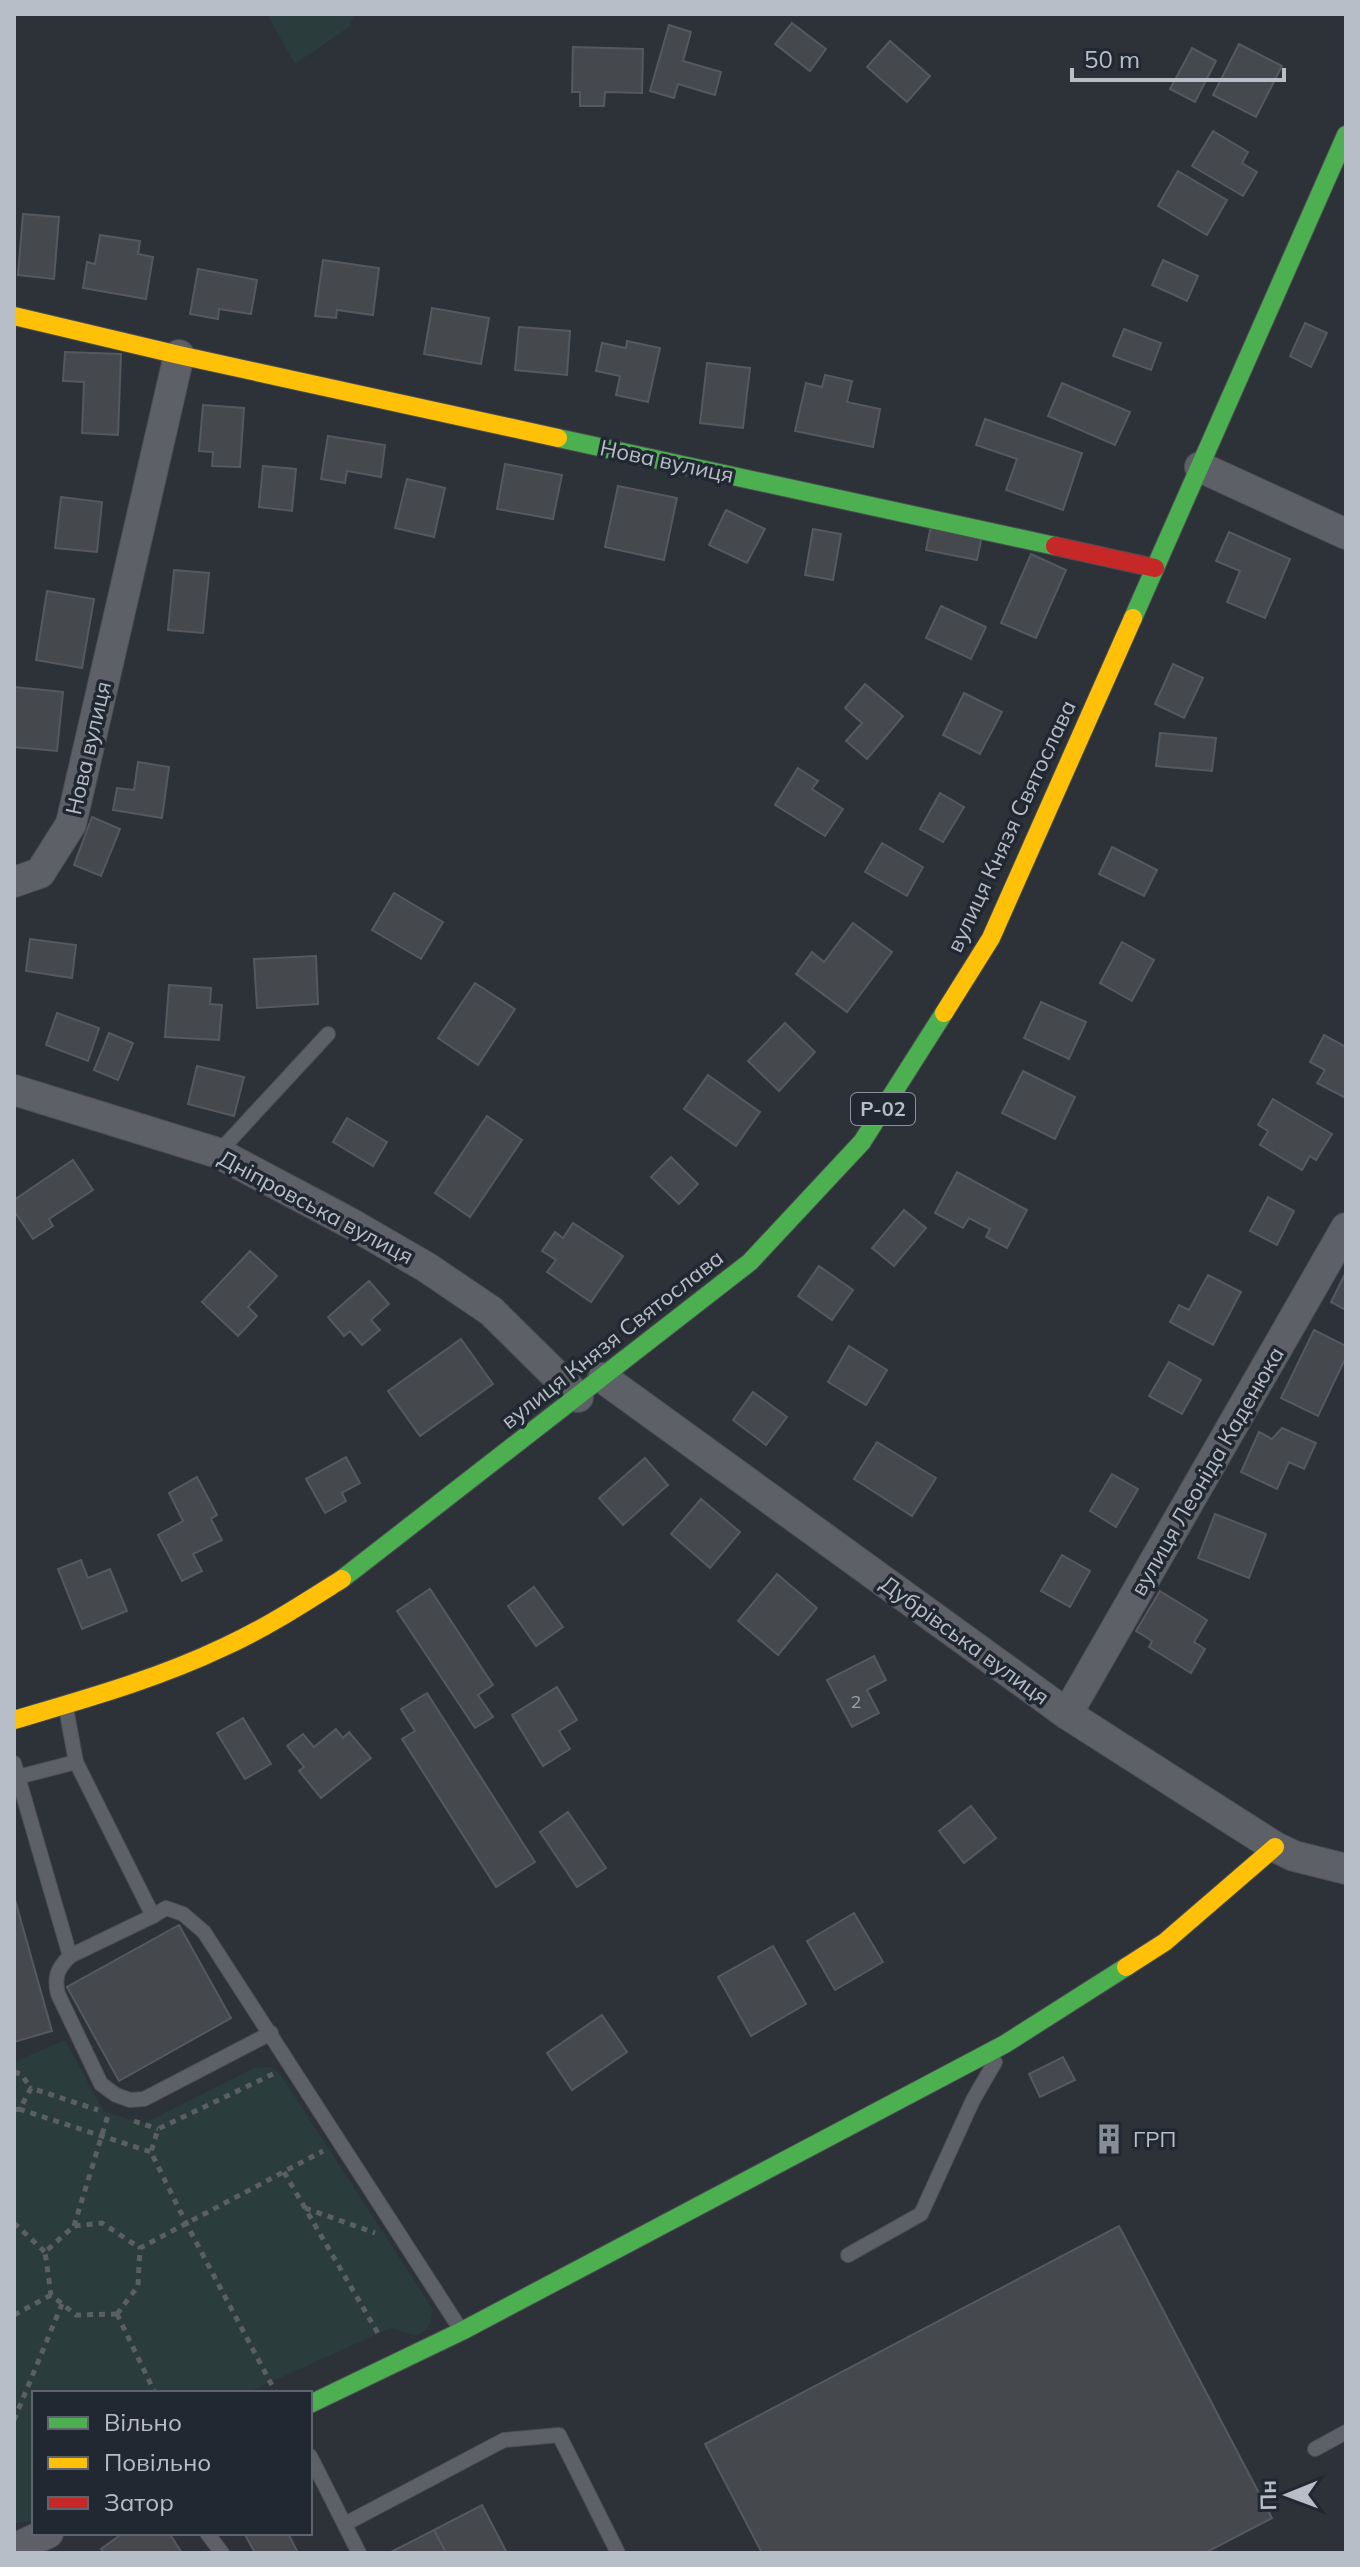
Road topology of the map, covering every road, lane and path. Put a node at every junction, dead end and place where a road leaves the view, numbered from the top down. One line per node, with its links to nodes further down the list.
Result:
1 (1346, 135): 4 (street, вулиця Князя Святослава / Р-02)
2 (14, 316): 3 (street, Нова вулиця)
3 (179, 355): 6 (street, Нова вулиця); 7 (street, Нова вулиця)
4 (1200, 467): 5 (street); 6 (street, вулиця Князя Святослава / Р-02)
5 (1346, 534)
6 (1155, 568): 12 (street, вулиця Князя Святослава / Р-02)
7 (14, 882)
8 (328, 1034): 10 (lane)
9 (14, 1090): 10 (street, Дніпровська вулиця)
10 (218, 1153): 13 (street, Дніпровська вулиця)
11 (1346, 1228): 15 (street, вулиця Леоніда Каденюка)
12 (603, 1378): 13 (street, вулиця Князя Святослава / Р-02); 15 (street, Дубрівська вулиця)
13 (578, 1397): 14 (street, вулиця Князя Святослава / Р-02)
14 (65, 1705): 16 (street, вулиця Князя Святослава / Р-02); 17 (lane)
15 (1067, 1714): 19 (street, Дубрівська вулиця)
16 (14, 1720)
17 (76, 1762): 18 (lane); 21 (lane)
18 (15, 1772): 22 (lane)
19 (1275, 1847): 20 (street, Дубрівська вулиця); 24 (street)
20 (1346, 1869)
21 (153, 1916): 22 (lane); 23 (lane)
22 (70, 1956): 28 (lane)
23 (271, 2033): 25 (lane); 28 (lane)
24 (1005, 2044): 43 (lane); 48 (street)
25 (291, 2065): 31 (path); 33 (lane)
26 (14, 2072): 27 (path)
27 (31, 2088): 29 (path); 30 (path)
28 (109, 2090): 30 (path)
29 (17, 2109): 32 (path)
30 (108, 2113): 31 (path); 32 (path)
31 (158, 2129): 34 (path)
32 (100, 2134): 34 (path); 39 (path)
33 (341, 2142): 35 (path); 40 (lane)
34 (151, 2152): 38 (path)
35 (284, 2172): 36 (path); 38 (path)
36 (305, 2208): 40 (path); 49 (path)
37 (14, 2223): 42 (path)
38 (186, 2223): 41 (path); 51 (path)
39 (74, 2226): 41 (path); 42 (path)
40 (406, 2244): 48 (lane)
41 (140, 2248): 46 (path)
42 (45, 2252): 44 (path)
43 (848, 2255)
44 (51, 2295): 45 (path); 47 (path)
45 (62, 2304): 46 (path); 53 (path)
46 (117, 2314): 50 (path)
47 (14, 2315)
48 (462, 2331): 49 (street)
49 (395, 2364): 52 (street)
50 (154, 2391)
51 (275, 2391)
52 (312, 2403)
53 (14, 2420)
54 (1346, 2432): 55 (lane)
55 (1315, 2449)
56 (312, 2460): 57 (lane)
57 (345, 2524): 62 (lane); 63 (lane)
58 (44, 2535): 60 (street)
59 (208, 2535): 61 (lane)
60 (14, 2549)
61 (222, 2553)
62 (359, 2553)
63 (618, 2553)

